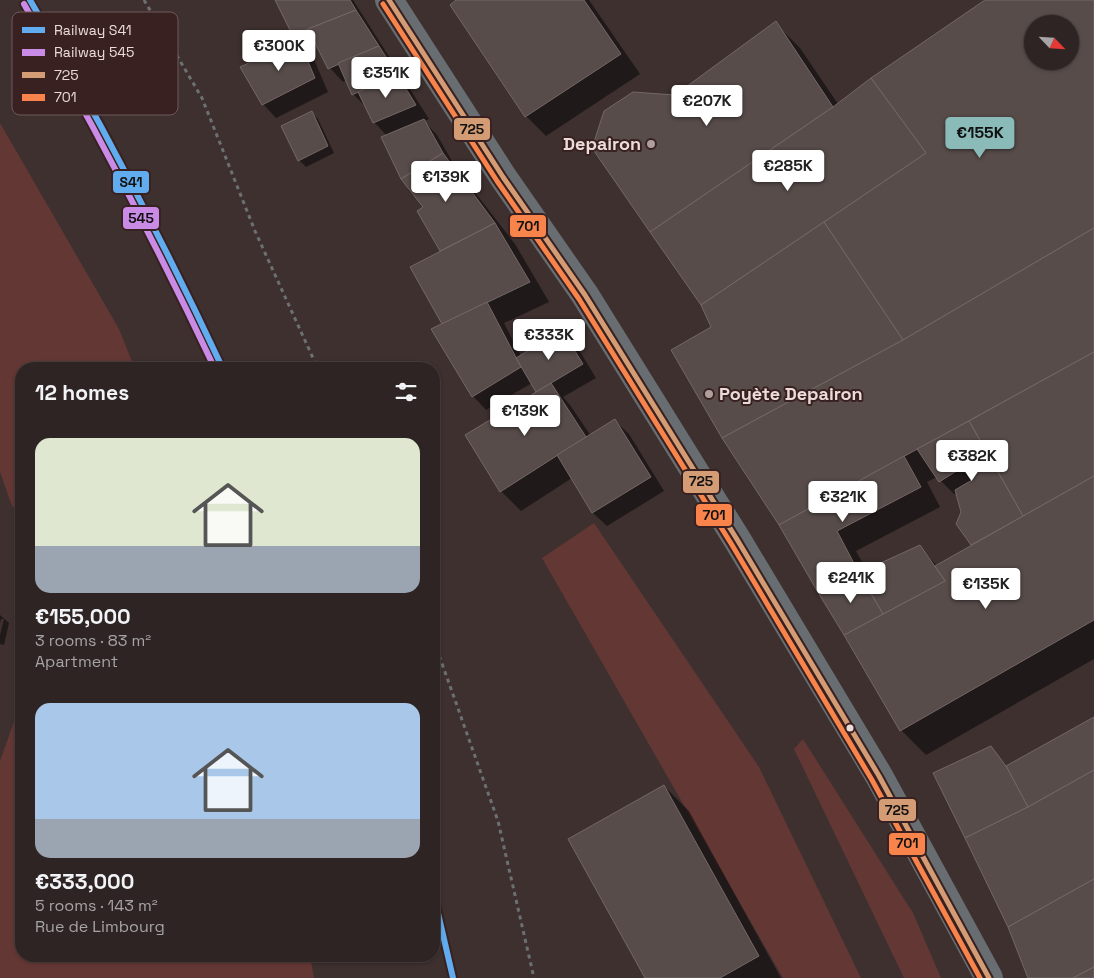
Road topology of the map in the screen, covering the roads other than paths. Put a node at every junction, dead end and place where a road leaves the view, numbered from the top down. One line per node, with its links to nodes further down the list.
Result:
1 (389, 0): 2 (main road)
2 (989, 978)

